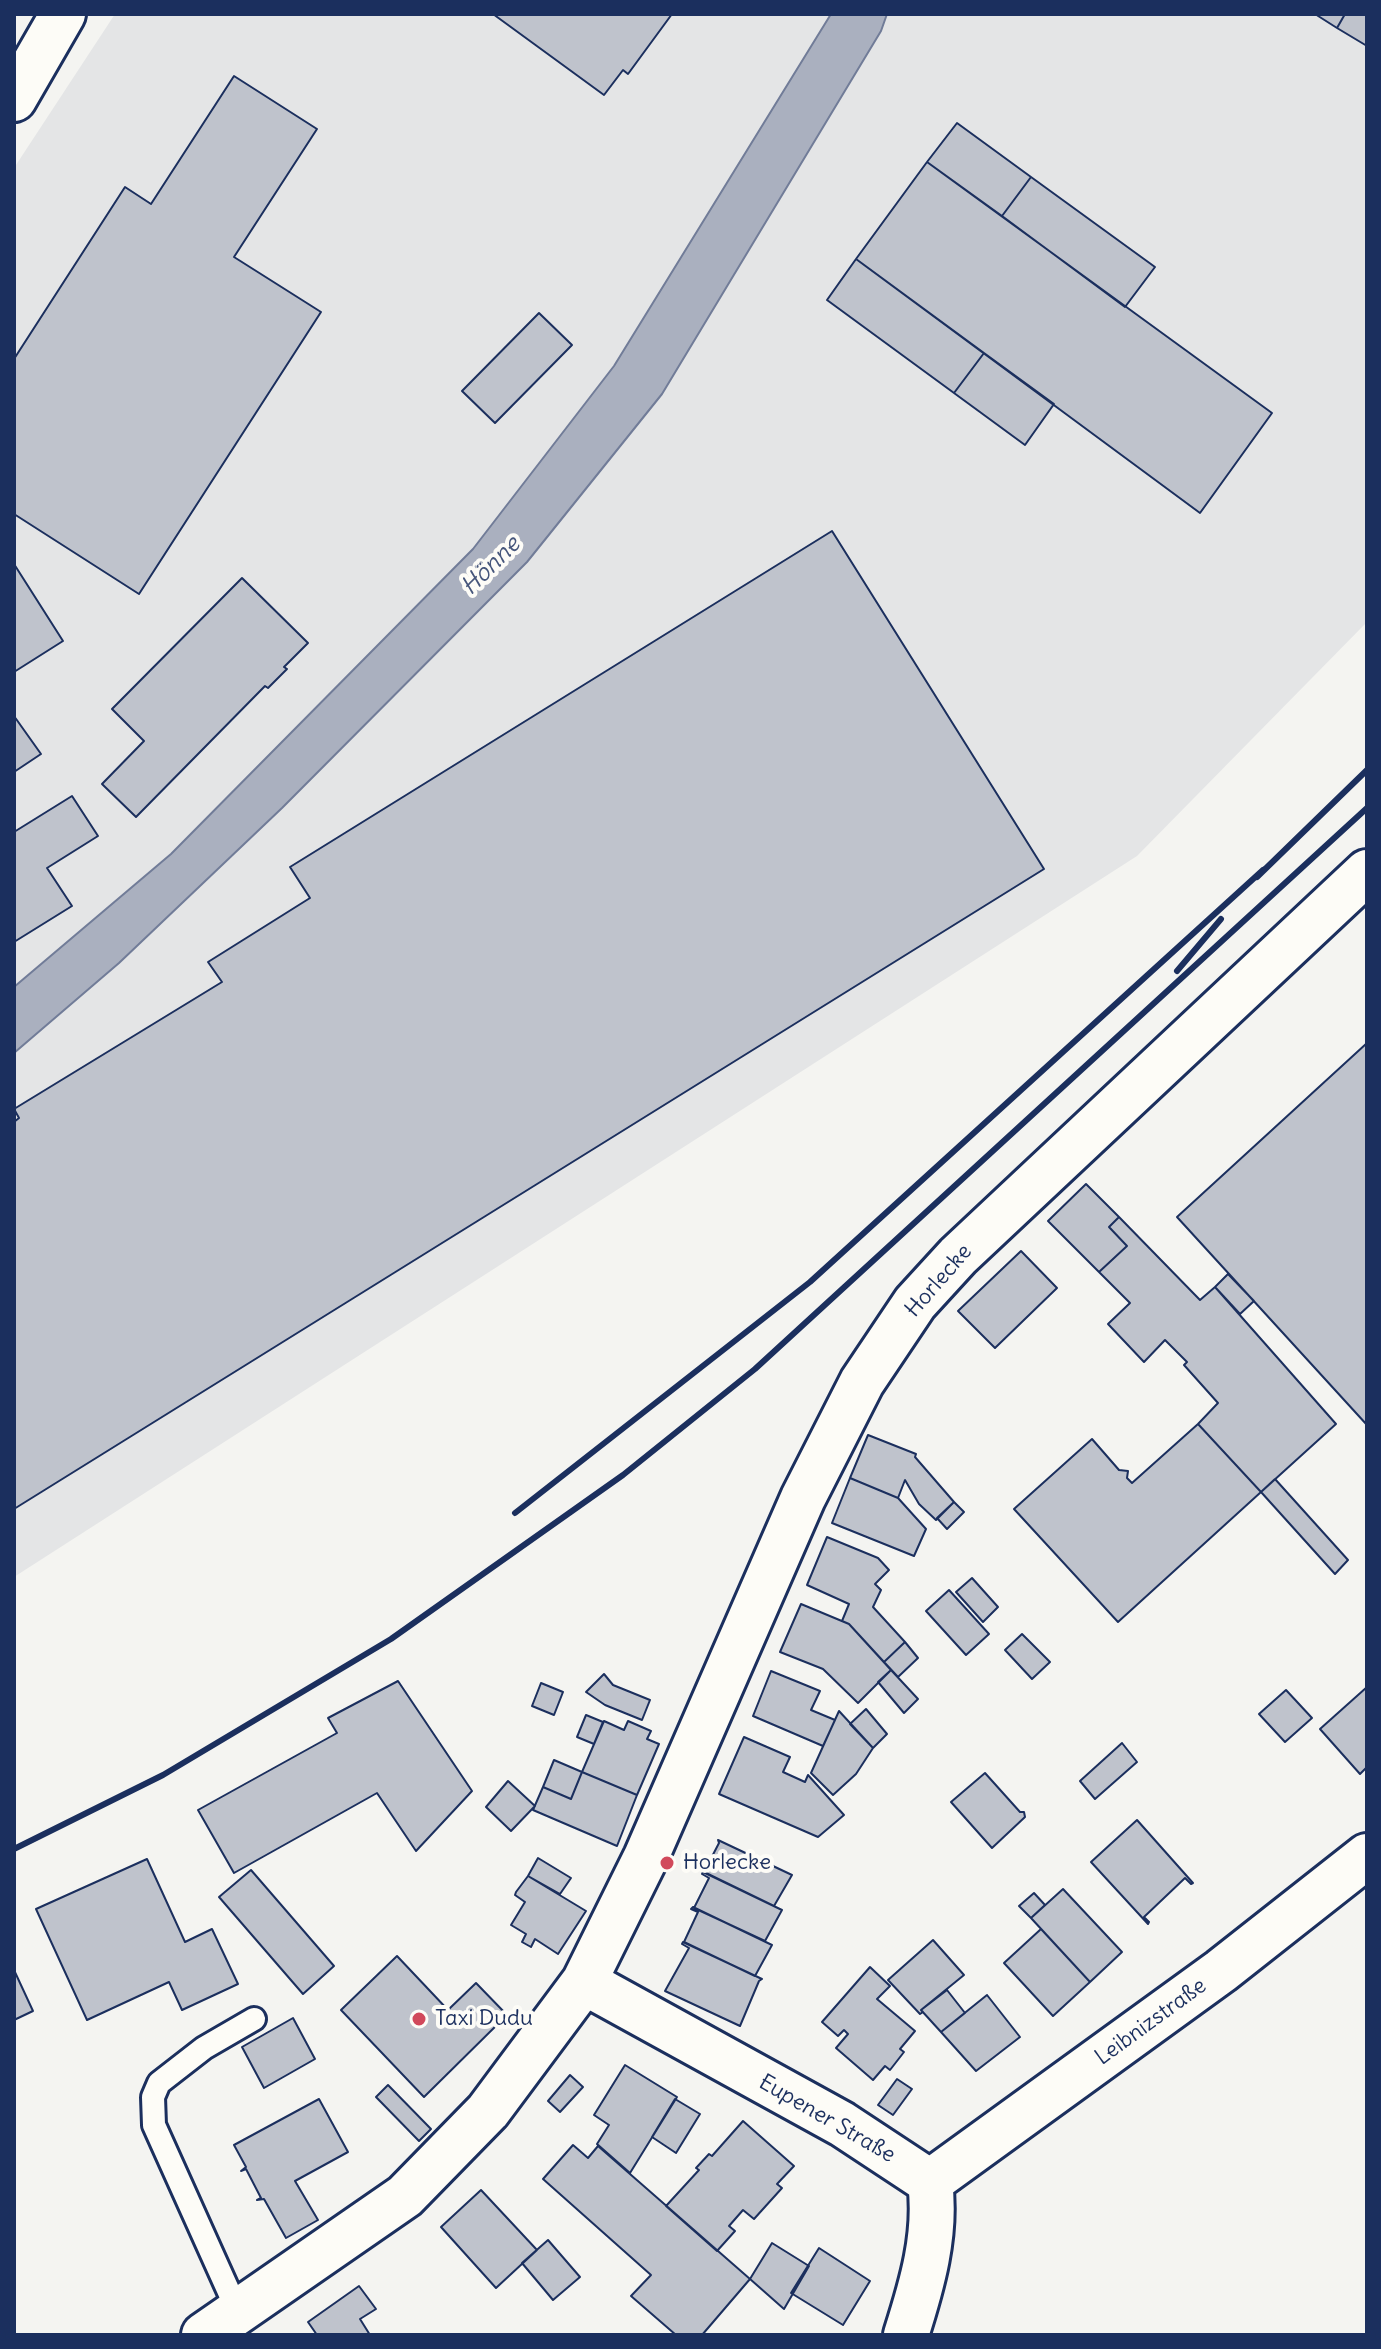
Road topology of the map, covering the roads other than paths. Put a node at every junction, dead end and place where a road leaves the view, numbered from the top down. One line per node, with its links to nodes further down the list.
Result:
1 (63, 14): 2 (street)
2 (14, 99)
3 (1367, 872): 5 (street, Horlecke)
4 (1367, 1856): 7 (street, Leibnizstraße)
5 (584, 1982): 7 (street, Eupener Straße); 8 (street, Horlecke)
6 (254, 2019): 8 (lane)
7 (930, 2182): 9 (street)
8 (221, 2324)
9 (906, 2335)

